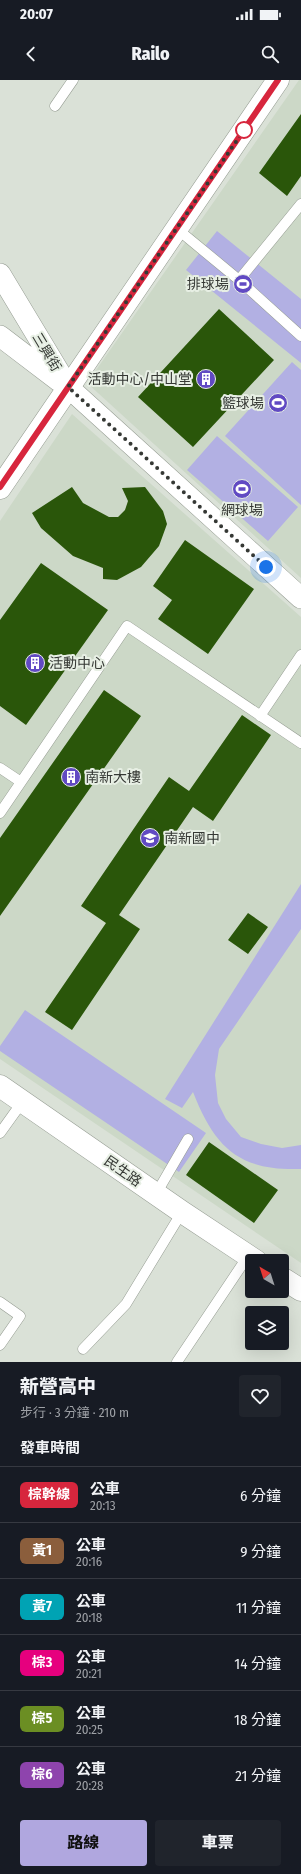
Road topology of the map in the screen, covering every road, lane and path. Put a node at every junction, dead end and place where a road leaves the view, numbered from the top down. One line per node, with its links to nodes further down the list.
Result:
1 (74, 80): 3 (lane)
2 (278, 80): 5 (street)
3 (54, 106)
4 (301, 204): 7 (lane)
5 (176, 228): 7 (lane); 10 (street)
6 (0, 274): 10 (street, 三興街)
7 (239, 280): 9 (lane)
8 (0, 336): 10 (street)
9 (301, 336)
10 (68, 387): 11 (street); 12 (street, 三興街)
11 (0, 488)
12 (301, 598)
13 (301, 655): 14 (lane)
14 (260, 716): 15 (lane); 17 (lane)
15 (301, 743)
16 (0, 768): 17 (lane)
17 (21, 782): 18 (lane)
18 (0, 813)
19 (0, 1086): 20 (street, 民生路)
20 (23, 1101): 21 (lane); 23 (street, 民生路)
21 (0, 1133)
22 (188, 1139): 23 (lane)
23 (156, 1194): 24 (street, 民生路)
24 (182, 1212): 25 (street, 民生路); 31 (lane)
25 (246, 1254)
26 (245, 1268): 32 (lane, 民生路)
27 (289, 1282): 28 (street)
28 (301, 1290)
29 (0, 1302): 30 (lane)
30 (0, 1345)
31 (83, 1348)
32 (177, 1362)

